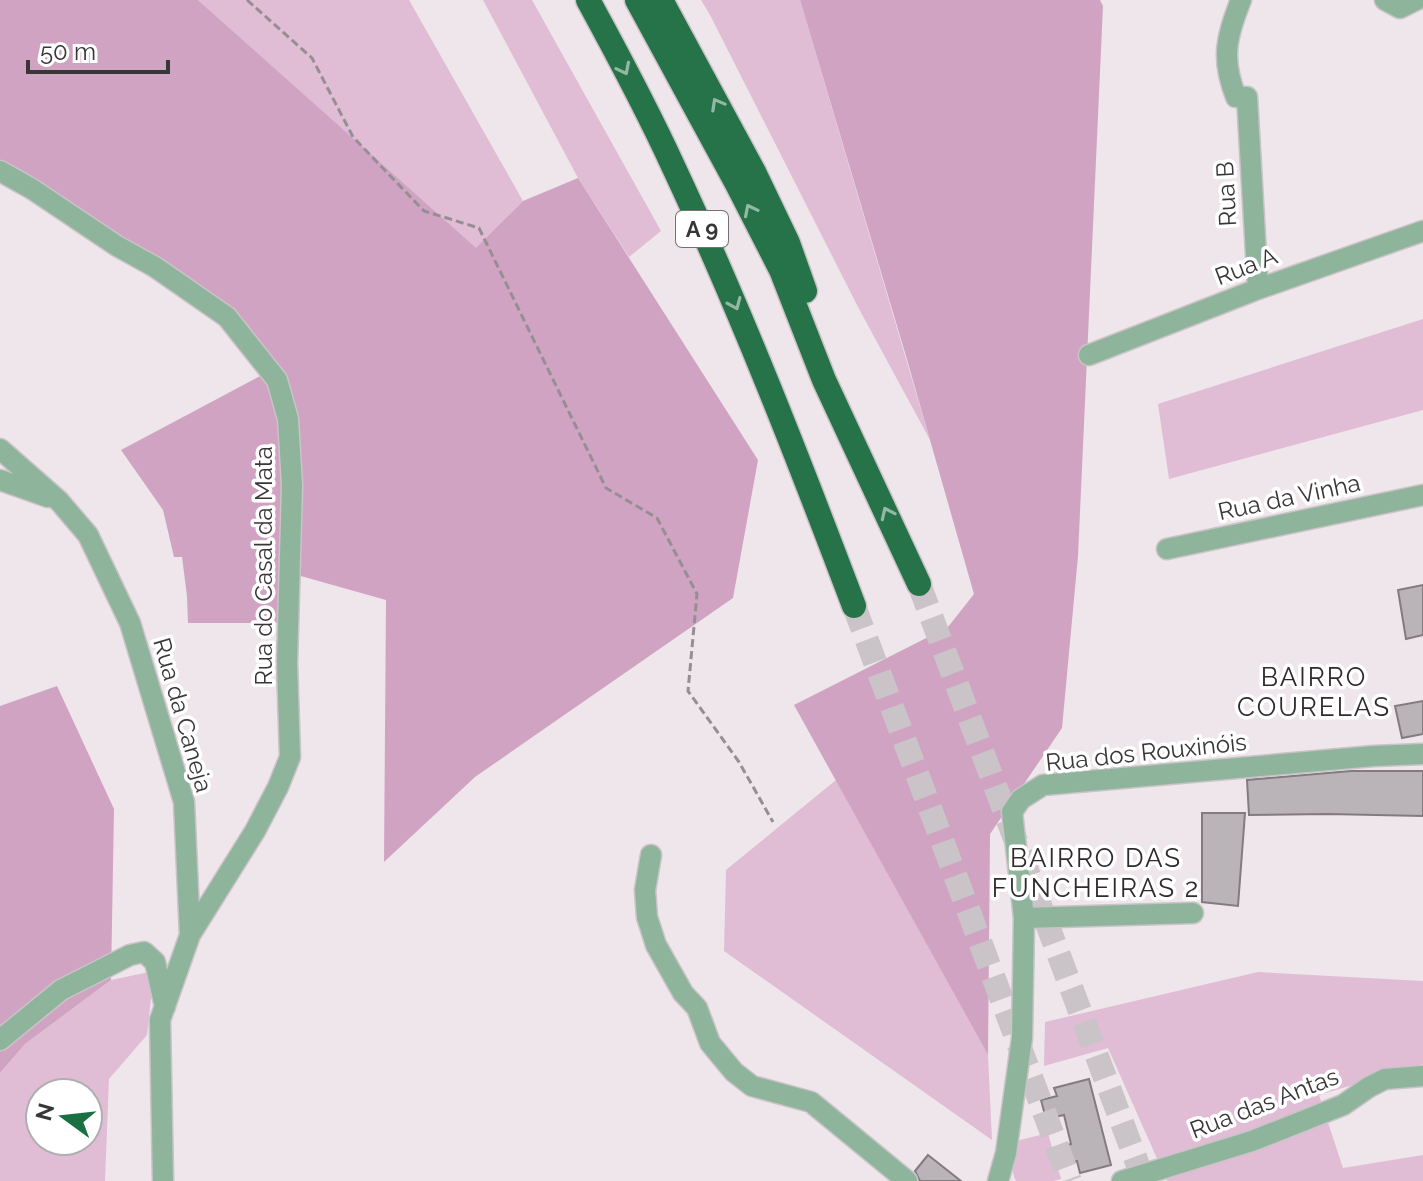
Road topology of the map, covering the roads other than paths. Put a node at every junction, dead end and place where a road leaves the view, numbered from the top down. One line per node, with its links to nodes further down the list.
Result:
1 (588, 0): 18 (highway, A 9, one-way to 18)
2 (637, 0): 11 (highway, A 9, one-way to 2)
3 (661, 0): 11 (highway, one-way to 3)
4 (1241, 0): 9 (street, Rua B)
5 (1385, 0): 6 (street)
6 (1416, 0)
7 (0, 171): 23 (street, Rua do Casal da Mata)
8 (1423, 231): 9 (street, Rua A)
9 (1258, 289): 10 (street, Rua A)
10 (1089, 355)
11 (839, 409): 17 (highway, A 9, one-way to 11)
12 (0, 449): 15 (street, Rua da Caneja)
13 (0, 480): 15 (street)
14 (1423, 495): 16 (street, Rua da Vinha)
15 (59, 501): 23 (street, Rua da Caneja)
16 (1167, 549)
17 (919, 584)
18 (854, 606)
19 (1423, 754): 22 (street, Rua dos Rouxinóis)
20 (651, 855): 28 (street)
21 (1193, 913): 22 (street)
22 (1024, 918): 29 (street)
23 (190, 935): 24 (street, Rua da Caneja)
24 (165, 1007): 25 (street); 27 (street, Rua da Caneja)
25 (0, 1040)
26 (1423, 1076): 30 (street, Rua das Antas)
27 (163, 1181)
28 (907, 1181)
29 (998, 1181)
30 (1122, 1181)

